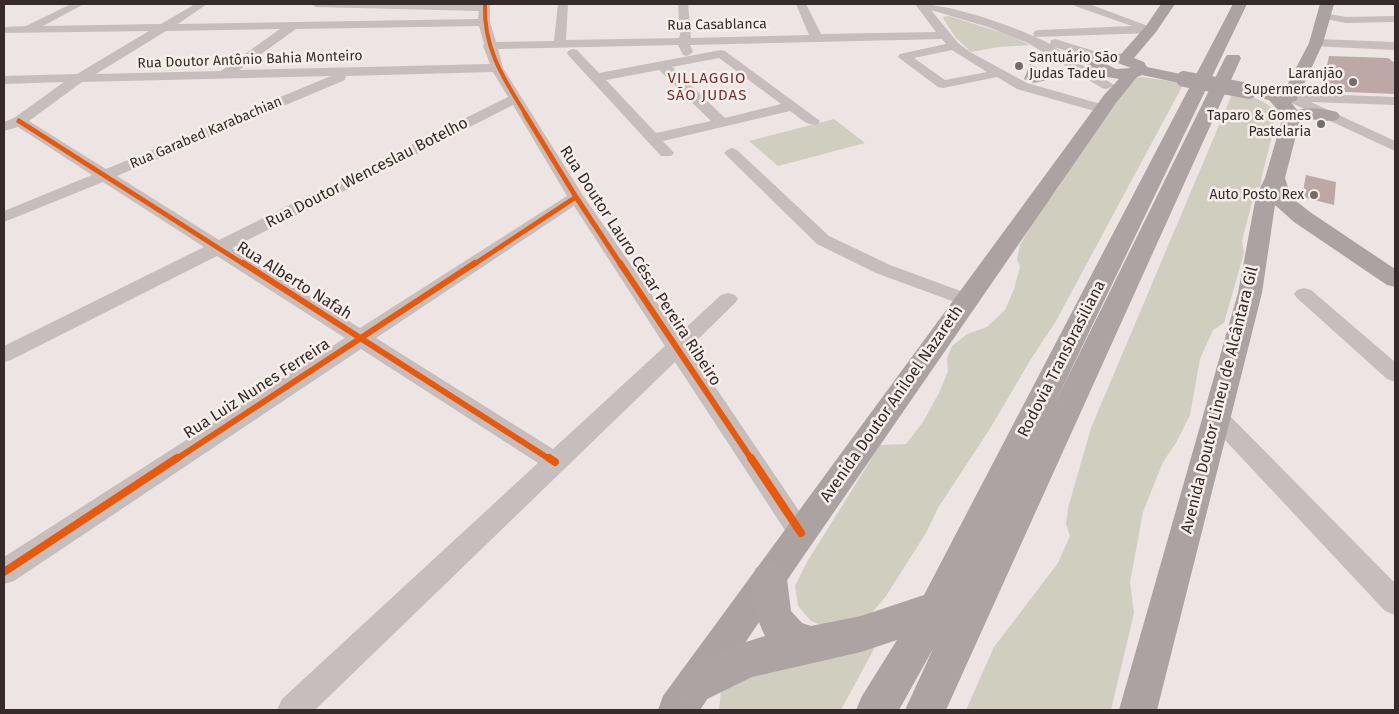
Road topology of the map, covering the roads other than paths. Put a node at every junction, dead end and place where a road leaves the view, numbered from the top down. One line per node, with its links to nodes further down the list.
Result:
1 (79, 4): 23 (street)
2 (202, 4): 20 (street)
3 (316, 4): 4 (street)
4 (323, 4): 15 (street); 19 (street)
5 (563, 4): 30 (street)
6 (683, 4): 27 (street)
7 (802, 4): 26 (street)
8 (922, 4): 16 (street); 17 (street)
9 (940, 4): 25 (street)
10 (1079, 4): 21 (street)
11 (1168, 4): 21 (main road, Avenida Doutor Aniloel Nazareth)
12 (1240, 4): 81 (highway, Rodovia Transbrasiliana)
13 (1258, 4): 86 (highway, Rodovia Transbrasiliana)
14 (1325, 10): 18 (street); 29 (main road)
15 (484, 11): 19 (street); 31 (street, Rua Doutor Lauro César Pereira Ribeiro)
16 (958, 15): 17 (street); 25 (street)
17 (930, 16): 24 (street)
18 (1395, 19)
19 (291, 26): 20 (street); 42 (street)
20 (159, 29): 23 (street); 44 (street)
21 (1152, 29): 25 (street); 39 (main road, Avenida Doutor Aniloel Nazareth)
22 (4, 30): 23 (street)
23 (25, 30): 28 (street)
24 (945, 35): 26 (street, Rua Casablanca); 32 (street)
25 (1034, 37): 36 (street); 46 (street)
26 (817, 38): 27 (street, Rua Casablanca)
27 (688, 39): 30 (street, Rua Casablanca); 35 (street)
28 (4, 41)
29 (1316, 43): 33 (street); 47 (main road)
30 (560, 44): 31 (street, Rua Casablanca)
31 (489, 46): 38 (street, Rua Doutor Lauro César Pereira Ribeiro)
32 (954, 46): 41 (street); 41 (street)
33 (1395, 46)
34 (573, 53): 43 (street)
35 (695, 59): 37 (street); 50 (street)
36 (1069, 62): 46 (street); 46 (street)
37 (662, 65): 43 (street); 54 (street)
38 (496, 68): 40 (street, Rua Doutor Antônio Bahia Monteiro); 48 (street, Rua Doutor Lauro César Pereira Ribeiro)
39 (1131, 68): 46 (main road); 46 (main road, Avenida Doutor Aniloel Nazareth); 47 (main road, bridge)
40 (352, 72): 42 (street, Rua Doutor Antônio Bahia Monteiro); 60 (street, Rua Garabed Karabachian)
41 (1000, 74): 46 (street)
42 (224, 75): 44 (street, Rua Doutor Antônio Bahia Monteiro)
43 (596, 78): 56 (street)
44 (78, 79): 45 (street, Rua Doutor Antônio Bahia Monteiro); 55 (street)
45 (4, 80)
46 (1103, 81): 69 (main road, Avenida Doutor Aniloel Nazareth)
47 (1282, 96): 49 (street); 51 (main road); 52 (street)
48 (516, 98): 62 (street, Rua Doutor Lauro César Pereira Ribeiro); 66 (street, Rua Doutor Wenceslau Botelho)
49 (1395, 101)
50 (793, 106): 53 (street); 54 (street)
51 (1292, 116): 52 (main road); 61 (main road, Avenida Doutor Lineu de Alcântara Gil)
52 (1331, 116): 57 (street)
53 (813, 121)
54 (722, 123): 56 (street)
55 (11, 124): 60 (street, Rua Alberto Nafah)
56 (651, 138): 59 (street)
57 (1395, 147)
58 (732, 153): 69 (street)
59 (666, 154)
60 (103, 176): 63 (street, Rua Garabed Karabachian); 66 (street, Rua Alberto Nafah)
61 (1275, 178): 64 (main road, Avenida Doutor Lineu de Alcântara Gil); 65 (main road)
62 (576, 198): 70 (street, Rua Luiz Nunes Ferreira); 71 (street, Rua Doutor Lauro César Pereira Ribeiro)
63 (4, 217)
64 (1263, 217): 65 (main road); 75 (main road, Avenida Doutor Lineu de Alcântara Gil)
65 (1302, 217): 67 (main road)
66 (216, 248): 70 (street, Rua Alberto Nafah); 72 (street, Rua Doutor Wenceslau Botelho)
67 (1395, 280)
68 (728, 299): 71 (street)
69 (967, 300): 77 (main road, Avenida Doutor Aniloel Nazareth)
70 (360, 339): 76 (street, Rua Alberto Nafah); 78 (street, Rua Luiz Nunes Ferreira)
71 (677, 347): 76 (street); 77 (street, Rua Doutor Lauro César Pereira Ribeiro)
72 (4, 355)
73 (1395, 357): 74 (street)
74 (1395, 374)
75 (1218, 418): 80 (street); 87 (main road, Avenida Doutor Lineu de Alcântara Gil)
76 (555, 462): 84 (street)
77 (801, 533): 79 (main road, Avenida Doutor Aniloel Nazareth)
78 (4, 572)
79 (769, 578): 82 (highway); 83 (main road, Avenida Doutor Aniloel Nazareth)
80 (1395, 602)
81 (936, 608): 82 (highway); 85 (highway, Rodovia Transbrasiliana)
82 (811, 645): 83 (highway)
83 (686, 698)
84 (293, 710)
85 (876, 710)
86 (925, 710)
87 (1138, 710)

